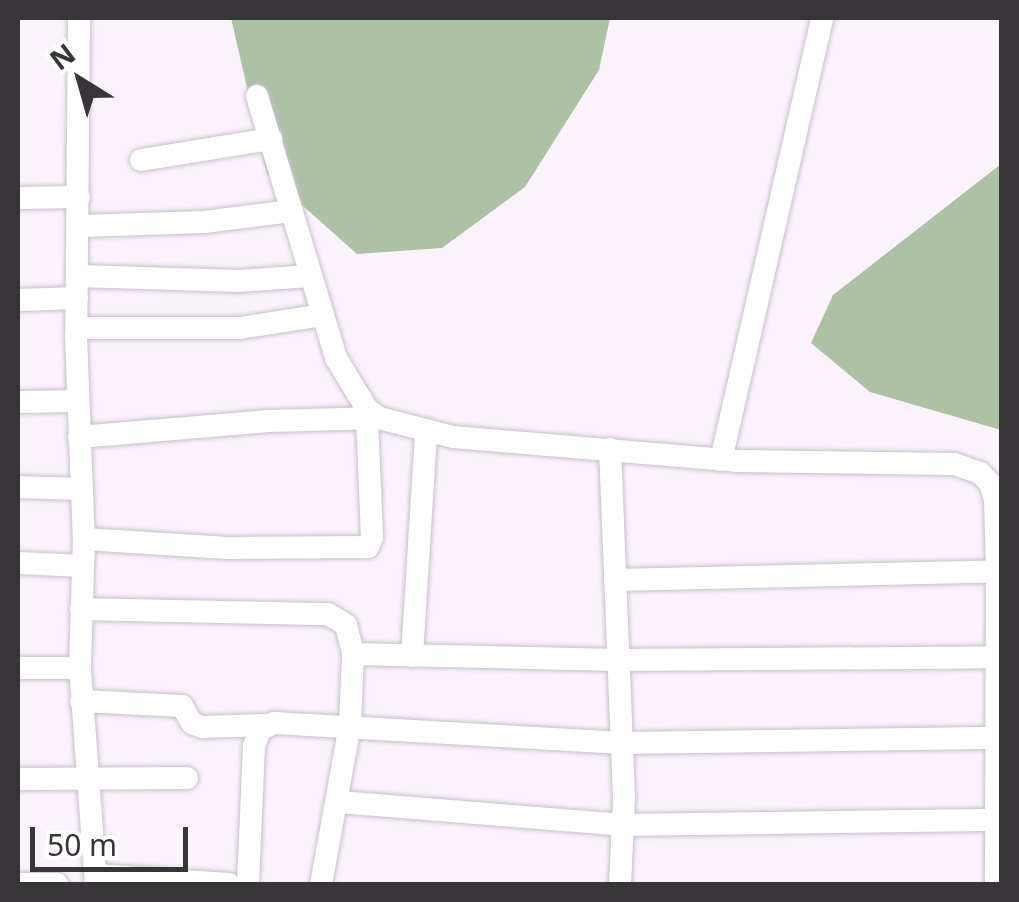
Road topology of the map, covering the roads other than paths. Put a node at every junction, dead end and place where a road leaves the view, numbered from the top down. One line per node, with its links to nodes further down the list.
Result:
1 (79, 18): 6 (street)
2 (822, 18): 21 (street)
3 (257, 96): 4 (street)
4 (271, 139): 5 (street); 8 (street)
5 (141, 160)
6 (79, 197): 7 (street); 9 (street)
7 (18, 198)
8 (291, 212): 9 (street); 10 (street)
9 (80, 226): 11 (street)
10 (308, 276): 11 (street); 13 (street)
11 (78, 287): 12 (street); 14 (street)
12 (18, 300)
13 (322, 315): 14 (street); 17 (street)
14 (76, 328): 15 (street)
15 (78, 401): 16 (street); 19 (street)
16 (18, 402)
17 (373, 418): 18 (street); 19 (street); 24 (street)
18 (426, 431): 20 (street); 31 (street)
19 (78, 437): 23 (street)
20 (610, 449): 21 (street); 28 (street)
21 (721, 460): 27 (street)
22 (18, 487): 23 (street)
23 (82, 488): 24 (street)
24 (84, 540): 26 (street)
25 (18, 563): 26 (street)
26 (82, 566): 29 (street)
27 (999, 570): 28 (street); 32 (street)
28 (615, 580): 33 (street)
29 (80, 609): 30 (street); 35 (street)
30 (353, 654): 31 (street); 38 (street)
31 (412, 656): 33 (street)
32 (999, 657): 33 (street); 39 (street)
33 (618, 660): 40 (street)
34 (18, 668): 35 (street)
35 (80, 668): 36 (street)
36 (81, 701): 37 (street); 43 (street)
37 (267, 725): 38 (street); 51 (street)
38 (350, 725): 40 (street); 44 (street)
39 (999, 738): 40 (street); 45 (street)
40 (622, 743): 46 (street)
41 (188, 778): 43 (street)
42 (18, 779): 43 (street)
43 (87, 780): 47 (street)
44 (338, 802): 46 (street); 52 (street)
45 (999, 820): 46 (street); 54 (street)
46 (623, 825): 53 (street)
47 (96, 880): 50 (street)
48 (18, 884): 49 (street)
49 (57, 884)
50 (229, 884)
51 (248, 884)
52 (321, 884)
53 (620, 884)
54 (996, 884)

